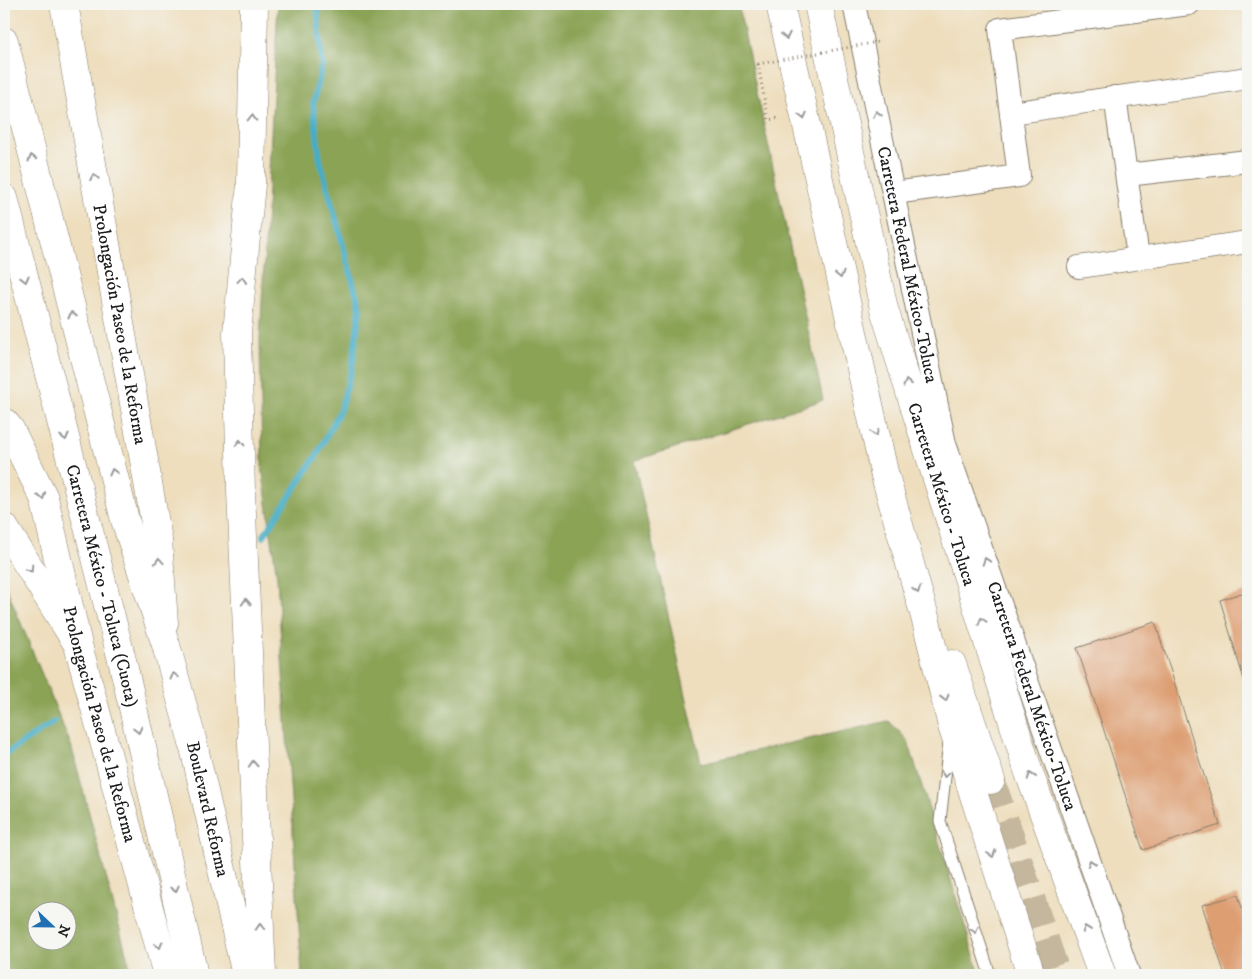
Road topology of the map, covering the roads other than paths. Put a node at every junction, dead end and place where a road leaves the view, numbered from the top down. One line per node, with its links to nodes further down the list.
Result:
1 (64, 4): 22 (main road, Prolongación Paseo de la Reforma, one-way to 1)
2 (254, 4): 28 (main road, one-way to 2)
3 (780, 4): 20 (main road, one-way to 20)
4 (818, 4): 31 (main road, Carretera México - Toluca, one-way to 4)
5 (854, 4): 13 (street, Carretera Federal México-Toluca, one-way to 5)
6 (1189, 4): 10 (street)
7 (4, 41): 22 (main road, one-way to 7)
8 (1248, 78): 9 (street)
9 (1115, 97): 10 (street); 12 (street)
10 (1011, 113): 13 (street)
11 (1248, 161): 12 (street)
12 (1126, 175): 16 (street)
13 (894, 193): 32 (street, Carretera Federal México-Toluca, one-way to 13)
14 (4, 198): 26 (main road, Carretera México - Toluca (Cuota), one-way to 26)
15 (1248, 242): 16 (street)
16 (1138, 257): 17 (street)
17 (1079, 267)
18 (4, 422): 21 (main road, Prolongación Paseo de la Reforma, one-way to 21)
19 (4, 528): 21 (main road, one-way to 21)
20 (925, 617): 23 (main road, one-way to 23); 24 (main road)
21 (78, 645): 25 (main road, Prolongación Paseo de la Reforma, one-way to 25)
22 (166, 645): 27 (main road, Boulevard Reforma, one-way to 22)
23 (952, 726): 29 (lane, one-way to 29); 30 (main road, one-way to 30)
24 (992, 780)
25 (167, 975)
26 (194, 975)
27 (246, 975)
28 (262, 975)
29 (990, 975)
30 (1031, 975)
31 (1102, 975)
32 (1129, 975)

